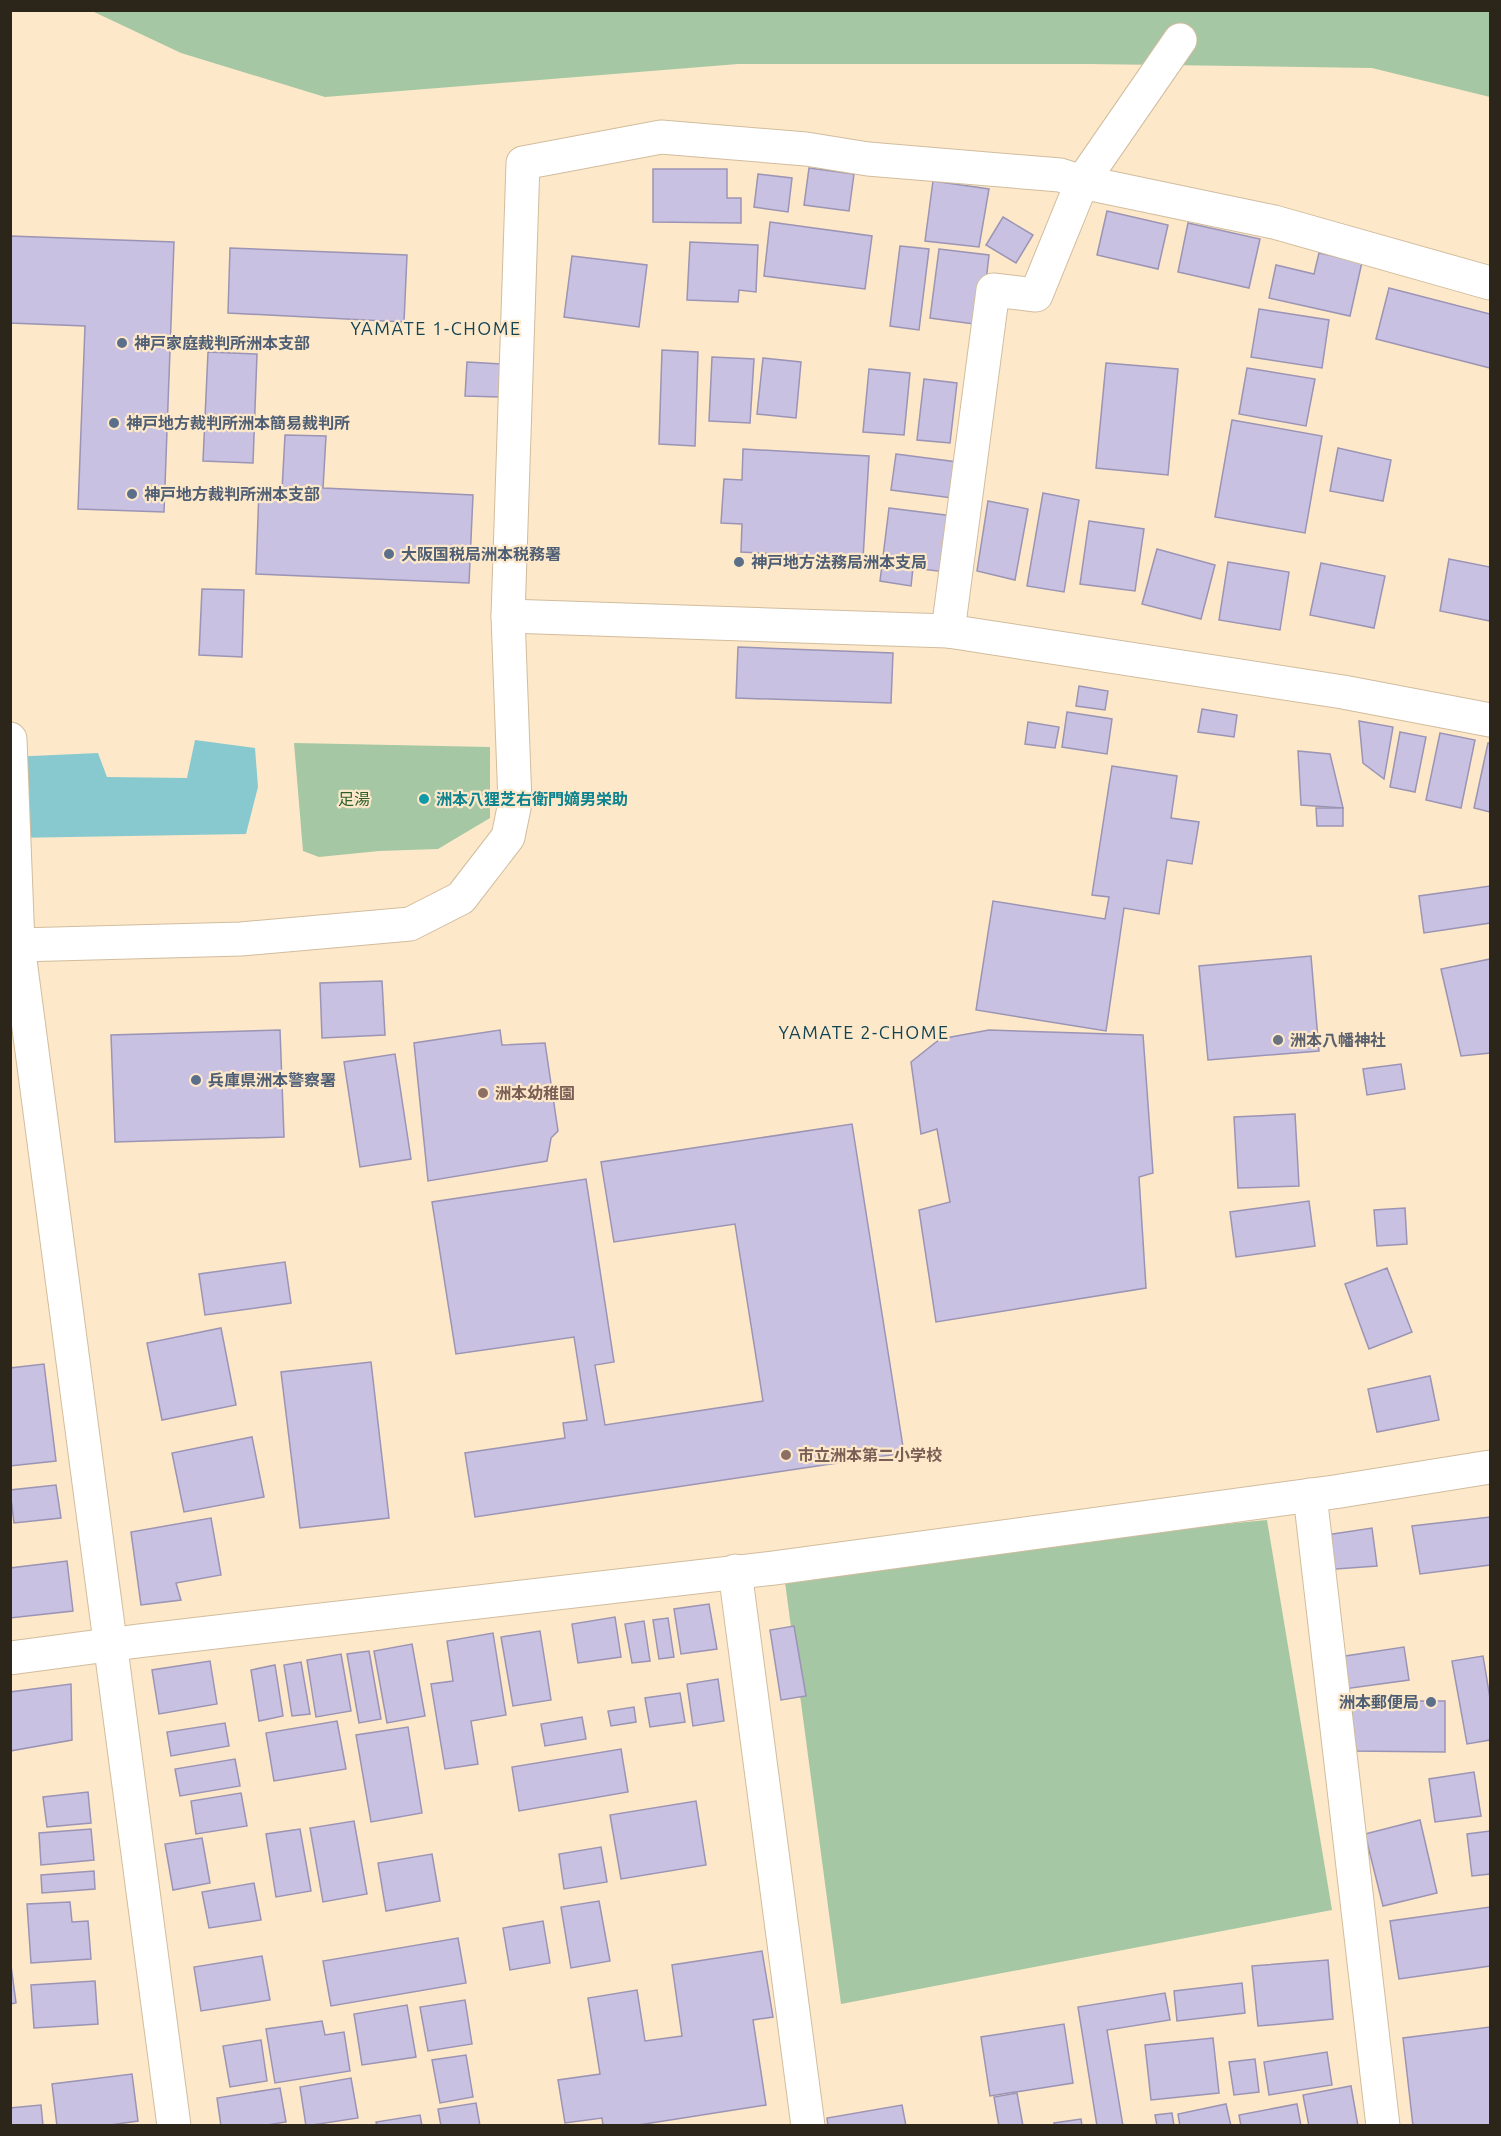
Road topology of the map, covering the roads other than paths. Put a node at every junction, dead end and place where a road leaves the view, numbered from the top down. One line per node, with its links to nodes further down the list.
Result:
1 (1180, 40): 2 (street)
2 (1082, 182): 3 (street); 4 (street); 5 (street)
3 (1491, 283)
4 (508, 616): 5 (street); 8 (street)
5 (948, 631): 6 (street)
6 (1491, 720)
7 (10, 739): 8 (street)
8 (14, 945): 12 (street)
9 (1491, 1467): 10 (street)
10 (1310, 1495): 11 (street); 16 (street)
11 (735, 1571): 12 (street); 15 (street)
12 (109, 1645): 13 (street); 14 (street)
13 (10, 1658)
14 (174, 2126)
15 (808, 2126)
16 (1383, 2126)

